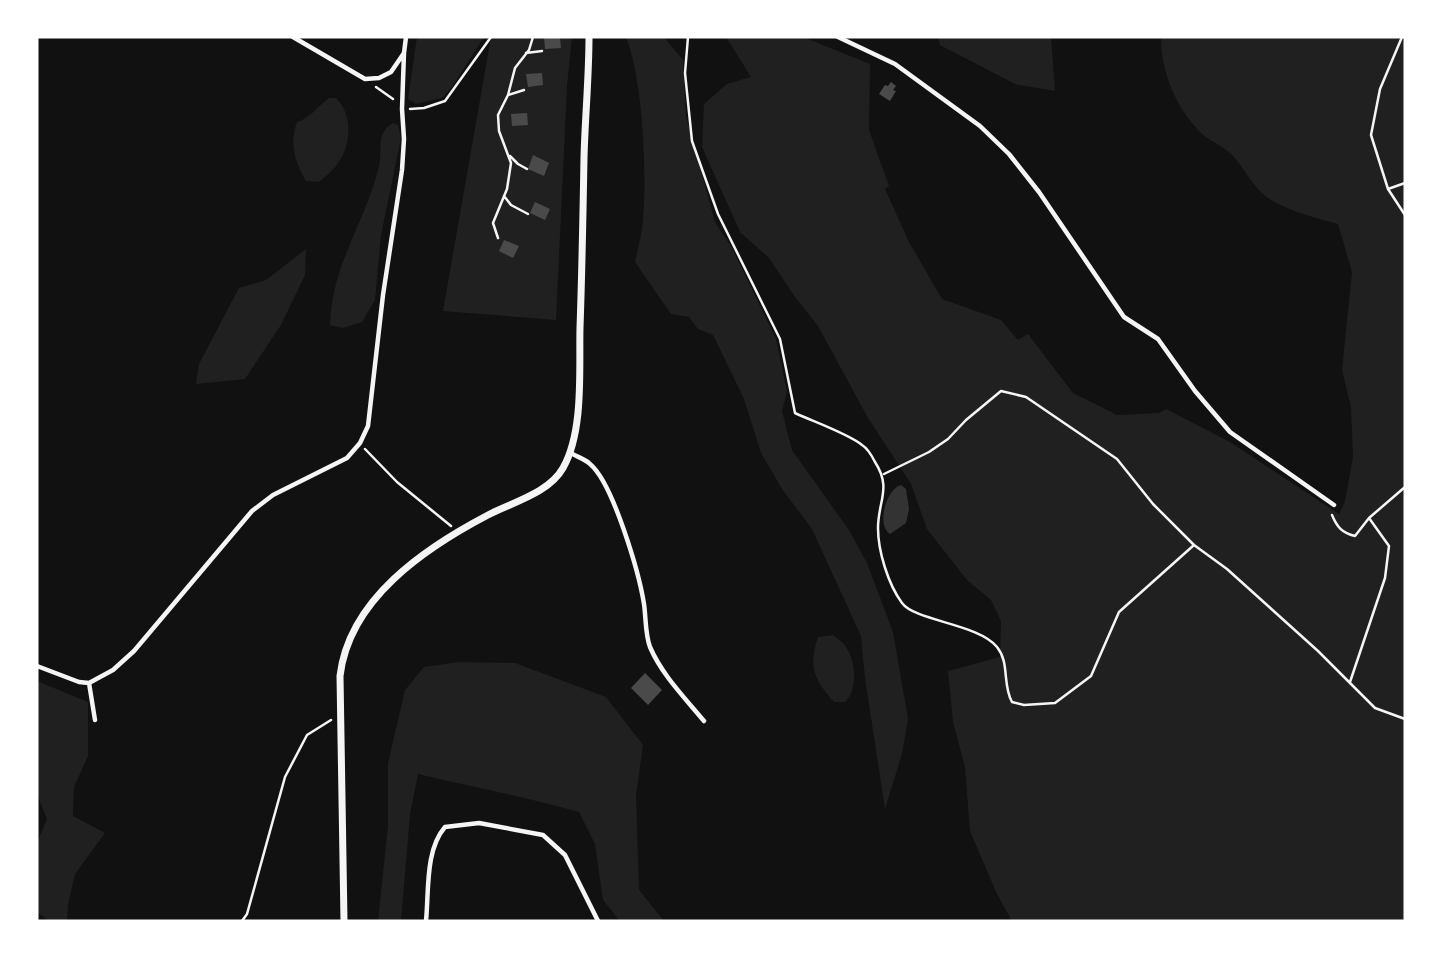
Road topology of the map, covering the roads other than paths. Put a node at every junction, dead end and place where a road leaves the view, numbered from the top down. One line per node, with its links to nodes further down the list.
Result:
1 (293, 37): 5 (lane)
2 (406, 37): 5 (lane)
3 (589, 37): 6 (street)
4 (838, 37): 7 (lane)
5 (404, 53): 9 (lane)
6 (571, 453): 11 (lane); 12 (street)
7 (1334, 505)
8 (37, 666): 9 (lane)
9 (89, 683): 10 (lane)
10 (95, 720)
11 (704, 721)
12 (344, 921)
13 (426, 921): 14 (lane)
14 (598, 921)

